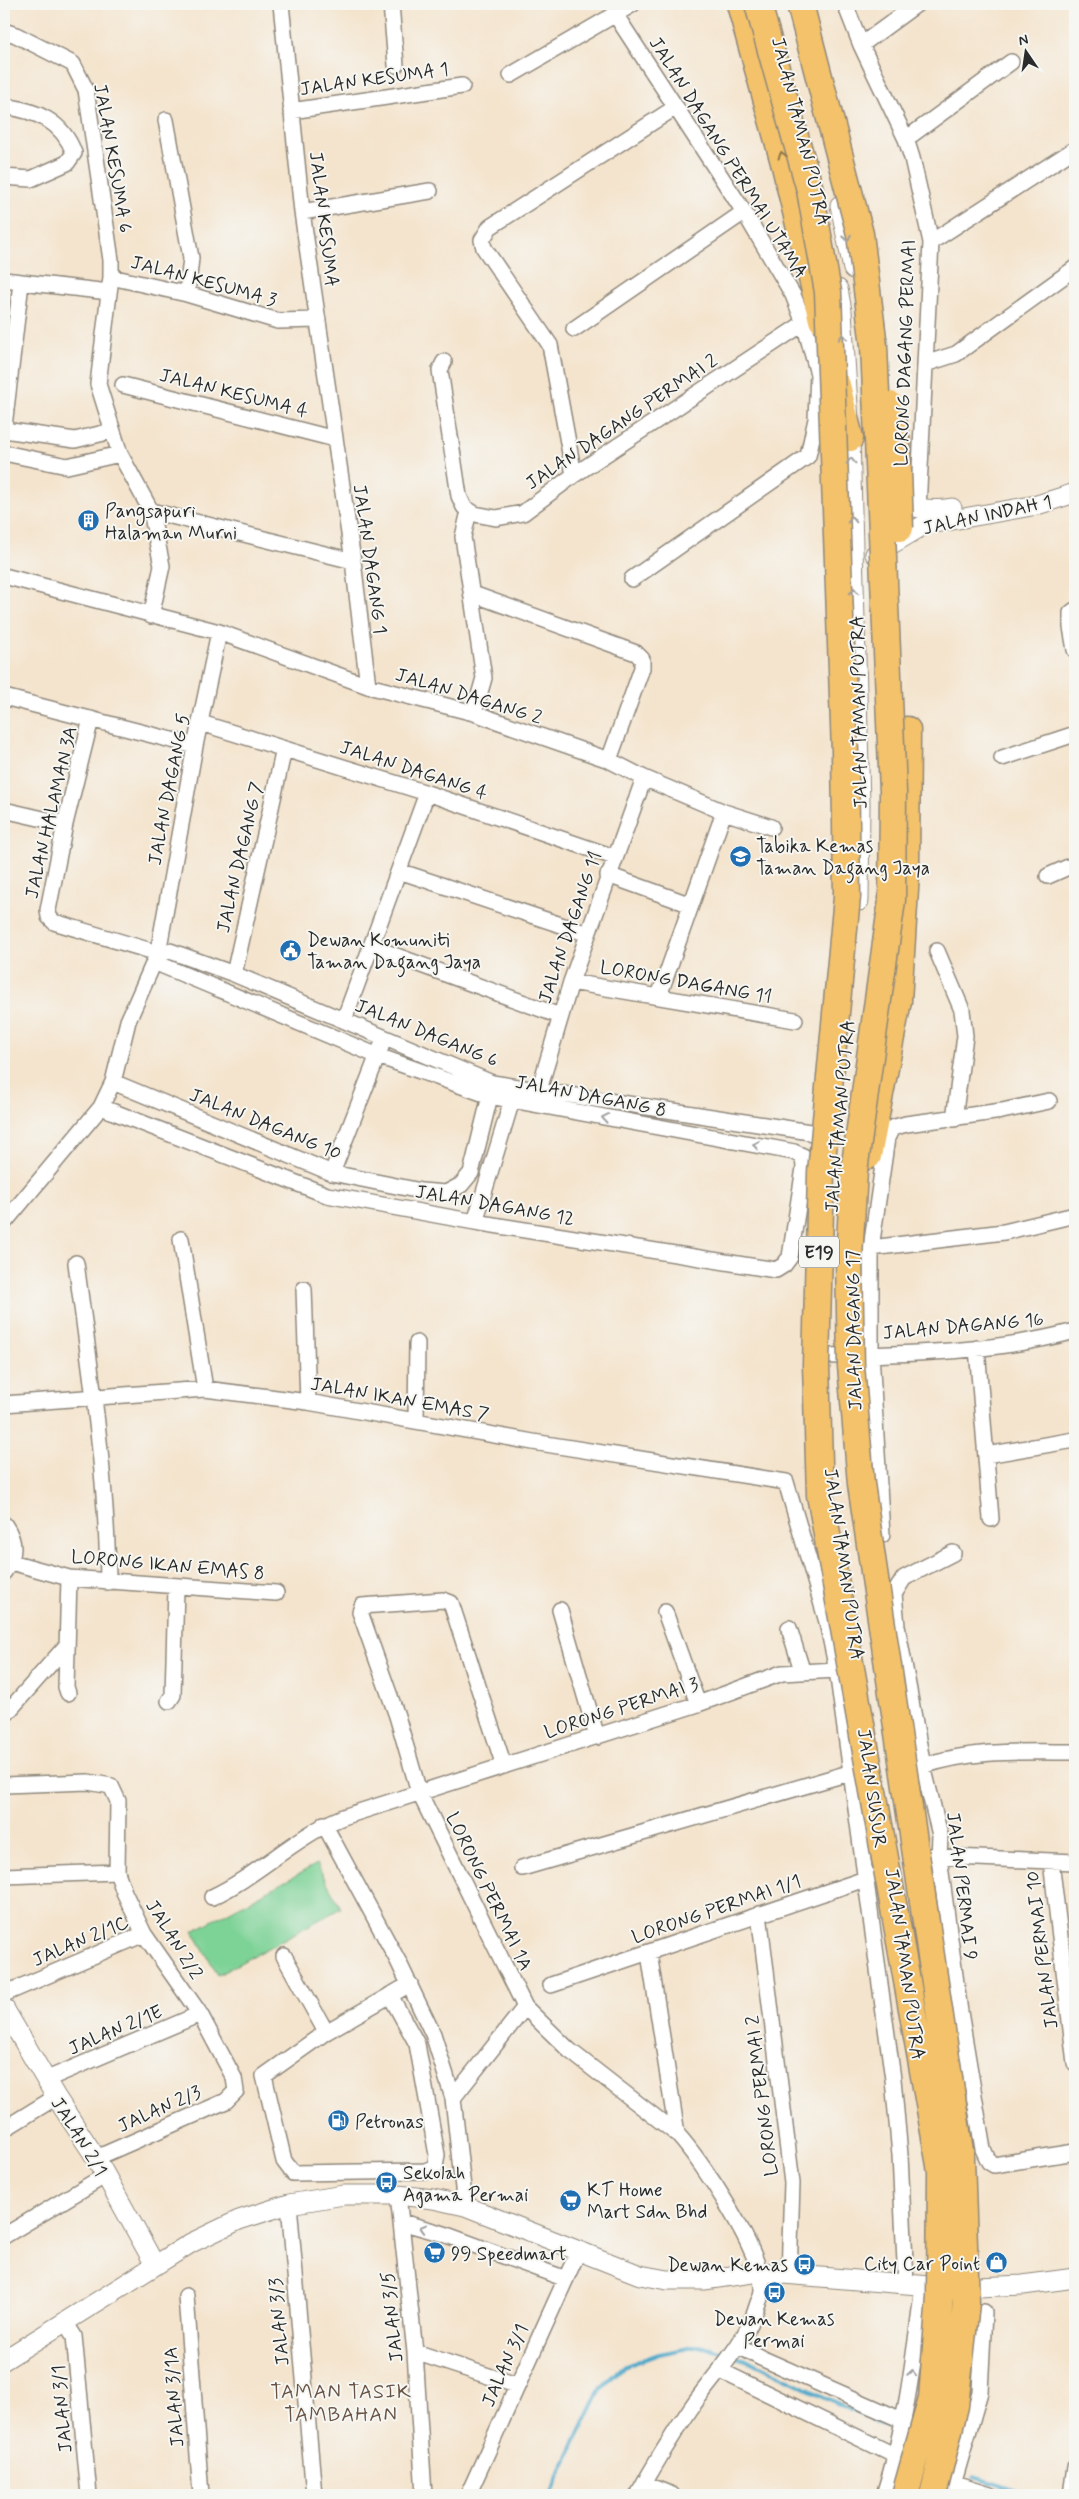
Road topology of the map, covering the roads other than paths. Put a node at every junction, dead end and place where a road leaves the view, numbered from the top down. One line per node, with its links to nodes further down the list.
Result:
1 (280, 4): 20 (street, JALAN KESUMA)
2 (392, 4): 15 (street)
3 (633, 4): 11 (street)
4 (740, 4): 44 (highway, one-way to 4)
5 (758, 4): 227 (highway, E19, bridge)
6 (769, 4): 44 (street, JALAN TAMAN PUTRA, one-way to 6)
7 (789, 4): 50 (street, JALAN TAMAN PUTRA, one-way to 50)
8 (800, 4): 38 (highway, E19, bridge)
9 (845, 4): 13 (street, LORONG DAGANG PERMAI)
10 (917, 4): 13 (street)
11 (615, 14): 16 (street); 19 (street, JALAN DAGANG PERMAI UTAMA)
12 (4, 32): 30 (street, JALAN KESUMA 6)
13 (862, 45): 22 (street, LORONG DAGANG PERMAI)
14 (1010, 62): 22 (street)
15 (396, 65)
16 (512, 75)
17 (462, 86): 20 (street, JALAN KESUMA 1)
18 (4, 106): 24 (street, JALAN KESUMA 6)
19 (676, 107): 27 (street, JALAN DAGANG PERMAI UTAMA); 48 (street)
20 (291, 111): 26 (street, JALAN KESUMA)
21 (166, 120): 34 (street)
22 (906, 139): 28 (street, LORONG DAGANG PERMAI)
23 (1075, 149): 28 (street)
24 (4, 177)
25 (430, 191): 26 (street)
26 (302, 212): 35 (street, JALAN KESUMA)
27 (744, 212): 36 (street, JALAN DAGANG PERMAI UTAMA); 37 (street)
28 (931, 242): 40 (street, LORONG DAGANG PERMAI)
29 (1075, 268): 40 (street)
30 (111, 277): 33 (street, JALAN KESUMA 6); 34 (street, JALAN KESUMA 3)
31 (4, 280): 32 (street)
32 (21, 283): 33 (street); 42 (street)
33 (109, 292): 43 (street, JALAN KESUMA 6)
34 (187, 294): 35 (street, JALAN KESUMA 3)
35 (318, 320): 45 (street, JALAN KESUMA)
36 (804, 323): 48 (street, JALAN DAGANG PERMAI 2); 58 (street, JALAN DAGANG PERMAI UTAMA)
37 (574, 329)
38 (874, 346): 99 (highway, bridge); 219 (highway, E19, bridge)
39 (444, 362): 54 (street)
40 (925, 364): 52 (street, LORONG DAGANG PERMAI)
41 (123, 385): 45 (street, JALAN KESUMA 4)
42 (4, 428): 43 (street)
43 (112, 431): 47 (street, JALAN KESUMA 6)
44 (850, 438): 107 (street, JALAN TAMAN PUTRA, one-way to 44)
45 (335, 439): 56 (street, JALAN DAGANG 1)
46 (4, 453): 47 (street)
47 (120, 454): 53 (street, JALAN KESUMA 6)
48 (574, 475): 54 (street, JALAN DAGANG PERMAI 2)
49 (1075, 481): 52 (street, JALAN INDAH 1)
50 (874, 488): 52 (street, JALAN INDAH 1); 55 (street, JALAN TAMAN PUTRA)
51 (1075, 493): 55 (street, JALAN INDAH 1)
52 (918, 509)
53 (150, 511): 56 (street); 61 (street, JALAN KESUMA 6)
54 (469, 511): 59 (street)
55 (875, 554): 85 (street, JALAN TAMAN PUTRA)
56 (353, 561): 64 (street, JALAN DAGANG 1)
57 (4, 576): 61 (street, JALAN DAGANG 2)
58 (632, 579)
59 (473, 594): 66 (street); 73 (street)
60 (1075, 610): 63 (street)
61 (151, 616): 62 (street, JALAN DAGANG 2)
62 (219, 632): 64 (street, JALAN DAGANG 2); 68 (street, JALAN DAGANG 5)
63 (1075, 650)
64 (368, 686): 66 (street, JALAN DAGANG 2)
65 (4, 697): 67 (street)
66 (474, 714): 73 (street, JALAN DAGANG 2)
67 (91, 719): 70 (street); 78 (street, JALAN HALAMAN 3A)
68 (201, 722): 70 (street, JALAN DAGANG 5); 71 (street, JALAN DAGANG 4)
69 (1075, 734): 72 (street)
70 (195, 746): 90 (street, JALAN DAGANG 5)
71 (284, 749): 75 (street, JALAN DAGANG 4); 91 (street, JALAN DAGANG 7)
72 (1002, 758)
73 (609, 760): 74 (street, JALAN DAGANG 2)
74 (644, 778): 77 (street, JALAN DAGANG 2); 80 (street, JALAN DAGANG 11)
75 (427, 793): 80 (street, JALAN DAGANG 4); 82 (street)
76 (4, 810): 78 (street)
77 (724, 812): 79 (street, JALAN DAGANG 2); 86 (street)
78 (65, 824): 90 (street, JALAN HALAMAN 3A)
79 (771, 827)
80 (614, 857): 83 (street, JALAN DAGANG 11)
81 (1075, 864): 84 (street)
82 (399, 870): 87 (street); 88 (street)
83 (608, 875): 86 (street); 87 (street, JALAN DAGANG 11)
84 (1048, 876)
85 (880, 897): 99 (highway); 116 (street, JALAN TAMAN PUTRA)
86 (691, 905): 93 (street)
87 (588, 934): 92 (street, JALAN DAGANG 11)
88 (372, 946): 94 (street); 95 (street)
89 (937, 951): 106 (street)
90 (156, 958): 91 (street, JALAN DAGANG 6); 98 (street, JALAN DAGANG 8); 100 (street)
91 (234, 974): 95 (street, JALAN DAGANG 6)
92 (571, 982): 93 (street, LORONG DAGANG 11); 94 (street, JALAN DAGANG 11)
93 (658, 996): 96 (street, LORONG DAGANG 11)
94 (560, 1016): 101 (street, JALAN DAGANG 11)
95 (344, 1020): 97 (street, JALAN DAGANG 6)
96 (795, 1020)
97 (385, 1038): 98 (street); 101 (street, JALAN DAGANG 6)
98 (378, 1056): 102 (street, JALAN DAGANG 8); 111 (street)
99 (886, 1059): 116 (highway)
100 (113, 1082): 105 (street); 111 (street, JALAN DAGANG 10)
101 (539, 1090): 108 (street, JALAN DAGANG 6)
102 (490, 1096): 103 (street, JALAN DAGANG 8); 111 (street, JALAN DAGANG 10)
103 (512, 1100): 110 (street, JALAN DAGANG 8, one-way to 103); 113 (street)
104 (1049, 1101): 106 (street)
105 (101, 1107): 113 (street, JALAN DAGANG 12); 114 (street)
106 (954, 1119): 116 (street, JALAN DAGANG 17)
107 (836, 1120): 108 (street); 109 (street, JALAN TAMAN PUTRA)
108 (810, 1132): 109 (street)
109 (834, 1155): 124 (street, JALAN TAMAN PUTRA)
110 (803, 1156): 113 (street, JALAN DAGANG 12)
111 (332, 1173)
112 (1075, 1215): 116 (street)
113 (476, 1222)
114 (4, 1224)
115 (181, 1239): 125 (street)
116 (860, 1253): 122 (street, JALAN DAGANG 17); 123 (street, JALAN TAMAN PUTRA)
117 (76, 1263): 126 (street)
118 (304, 1289): 127 (street)
119 (1075, 1331): 121 (street, JALAN DAGANG 16)
120 (417, 1343): 129 (street)
121 (977, 1348): 122 (street, JALAN DAGANG 16); 131 (street)
122 (870, 1354): 123 (street, JALAN DAGANG 16); 135 (street, JALAN DAGANG 17)
123 (843, 1355): 124 (street, JALAN DAGANG 16); 160 (street, JALAN TAMAN PUTRA)
124 (824, 1356): 165 (street, JALAN TAMAN PUTRA)
125 (204, 1389): 126 (street, JALAN IKAN EMAS 7); 127 (street, JALAN IKAN EMAS 7)
126 (94, 1397): 128 (street, JALAN IKAN EMAS 7); 139 (street)
127 (308, 1402): 129 (street, JALAN IKAN EMAS 7)
128 (4, 1404)
129 (416, 1420): 132 (street, JALAN IKAN EMAS 7)
130 (1075, 1440): 131 (street)
131 (986, 1455): 133 (street)
132 (786, 1482): 147 (street, JALAN SUSUR)
133 (991, 1519)
134 (4, 1524): 137 (street)
135 (882, 1535)
136 (953, 1553): 155 (street, JALAN PERMAI 9)
137 (7, 1567): 138 (street, LORONG IKAN EMAS 8)
138 (69, 1578): 139 (street, LORONG IKAN EMAS 8); 145 (street)
139 (108, 1582): 140 (street, LORONG IKAN EMAS 8)
140 (176, 1588): 141 (street, LORONG IKAN EMAS 8); 149 (street)
141 (276, 1593)
142 (560, 1610): 152 (street)
143 (665, 1612): 150 (street)
144 (789, 1628): 146 (street)
145 (67, 1645): 148 (street); 151 (street)
146 (802, 1670): 147 (street, LORONG PERMAI 3); 150 (street, LORONG PERMAI 3)
147 (837, 1670): 156 (street, JALAN SUSUR)
148 (68, 1693)
149 (169, 1701)
150 (698, 1704): 152 (street, LORONG PERMAI 3)
151 (6, 1714)
152 (597, 1737): 154 (street, LORONG PERMAI 3)
153 (1075, 1752): 155 (street)
154 (504, 1766): 158 (street, LORONG PERMAI 3); 158 (street, LORONG PERMAI 1A)
155 (922, 1766): 161 (street, JALAN PERMAI 9)
156 (849, 1773): 164 (street); 169 (street, JALAN SUSUR)
157 (4, 1785): 166 (street, JALAN 2/2)
158 (419, 1792): 159 (street, LORONG PERMAI 3); 179 (street, LORONG PERMAI 1A)
159 (324, 1824): 170 (street, LORONG PERMAI 3); 175 (street)
160 (909, 1843): 161 (street); 167 (street, JALAN TAMAN PUTRA)
161 (938, 1858): 162 (street); 167 (street); 190 (street, JALAN PERMAI 9)
162 (1051, 1861): 163 (street); 183 (street, JALAN PERMAI 10)
163 (1075, 1862)
164 (522, 1868)
165 (894, 1870): 169 (street, LORONG PERMAI 1/1); 206 (street, JALAN TAMAN PUTRA)
166 (118, 1872): 168 (street); 172 (street, JALAN 2/2)
167 (914, 1873): 206 (street, JALAN TAMAN PUTRA)
168 (4, 1876)
169 (866, 1878): 171 (street, LORONG PERMAI 1/1); 206 (street, JALAN SUSUR)
170 (212, 1897)
171 (759, 1914): 173 (street, LORONG PERMAI 1/1); 203 (street, LORONG PERMAI 2)
172 (144, 1934): 177 (street, JALAN 2/1C); 181 (street, JALAN 2/2)
173 (649, 1953): 176 (street, LORONG PERMAI 1/1); 189 (street)
174 (284, 1956): 182 (street)
175 (410, 1984): 178 (street); 187 (street)
176 (551, 1985)
177 (4, 1994)
178 (390, 1995): 182 (street); 192 (street)
179 (525, 2008): 187 (street); 189 (street, LORONG PERMAI 1A)
180 (5, 2013): 184 (street, JALAN 2/1)
181 (200, 2014): 184 (street, JALAN 2/1E); 185 (street, JALAN 2/2)
182 (326, 2032): 192 (street)
183 (1075, 2063)
184 (45, 2080): 186 (street, JALAN 2/1)
185 (236, 2091): 191 (street, JALAN 2/3)
186 (56, 2097): 188 (street); 191 (street, JALAN 2/1)
187 (453, 2098): 197 (street)
188 (4, 2129)
189 (677, 2134): 202 (street, LORONG PERMAI 1A)
190 (1075, 2152)
191 (96, 2158): 193 (street, JALAN 2/1)
192 (342, 2171): 194 (street)
193 (106, 2175): 199 (street); 201 (street, JALAN 2/1)
194 (344, 2195): 195 (street); 196 (street)
195 (398, 2195): 197 (street); 198 (street, JALAN 3/5)
196 (289, 2204): 201 (street); 222 (street, JALAN 3/3)
197 (465, 2206): 200 (street)
198 (401, 2222): 205 (street, one-way to 198); 211 (street, JALAN 3/5)
199 (4, 2236)
200 (578, 2252): 202 (street); 205 (street, JALAN 3/1)
201 (155, 2265): 209 (street)
202 (759, 2272): 203 (street); 210 (street)
203 (789, 2275): 206 (street)
204 (1075, 2278): 206 (street)
205 (566, 2279): 214 (street, JALAN 3/1)
206 (931, 2286): 215 (street, JALAN SUSUR, one-way to 206); 227 (street, JALAN TAMAN PUTRA); 228 (street, JALAN TAMAN PUTRA)
207 (186, 2296): 221 (street, JALAN 3/1A)
208 (984, 2312): 219 (street)
209 (65, 2322): 212 (street); 220 (street, JALAN 3/1)
210 (737, 2348): 213 (street); 215 (street)
211 (415, 2352): 214 (street); 223 (street, JALAN 3/5)
212 (4, 2360)
213 (722, 2368): 216 (street); 218 (street)
214 (516, 2385): 224 (street, JALAN 3/1)
215 (904, 2421): 216 (street, JALAN SUSUR)
216 (896, 2456): 226 (street, JALAN SUSUR)
217 (1075, 2466): 230 (street)
218 (641, 2490): 225 (street)
219 (946, 2491): 229 (street)
220 (89, 2495)
221 (201, 2495)
222 (314, 2495)
223 (424, 2495)
224 (468, 2495)
225 (672, 2495)
226 (884, 2495)
227 (905, 2495)
228 (921, 2495)
229 (990, 2495)
230 (1070, 2495)

